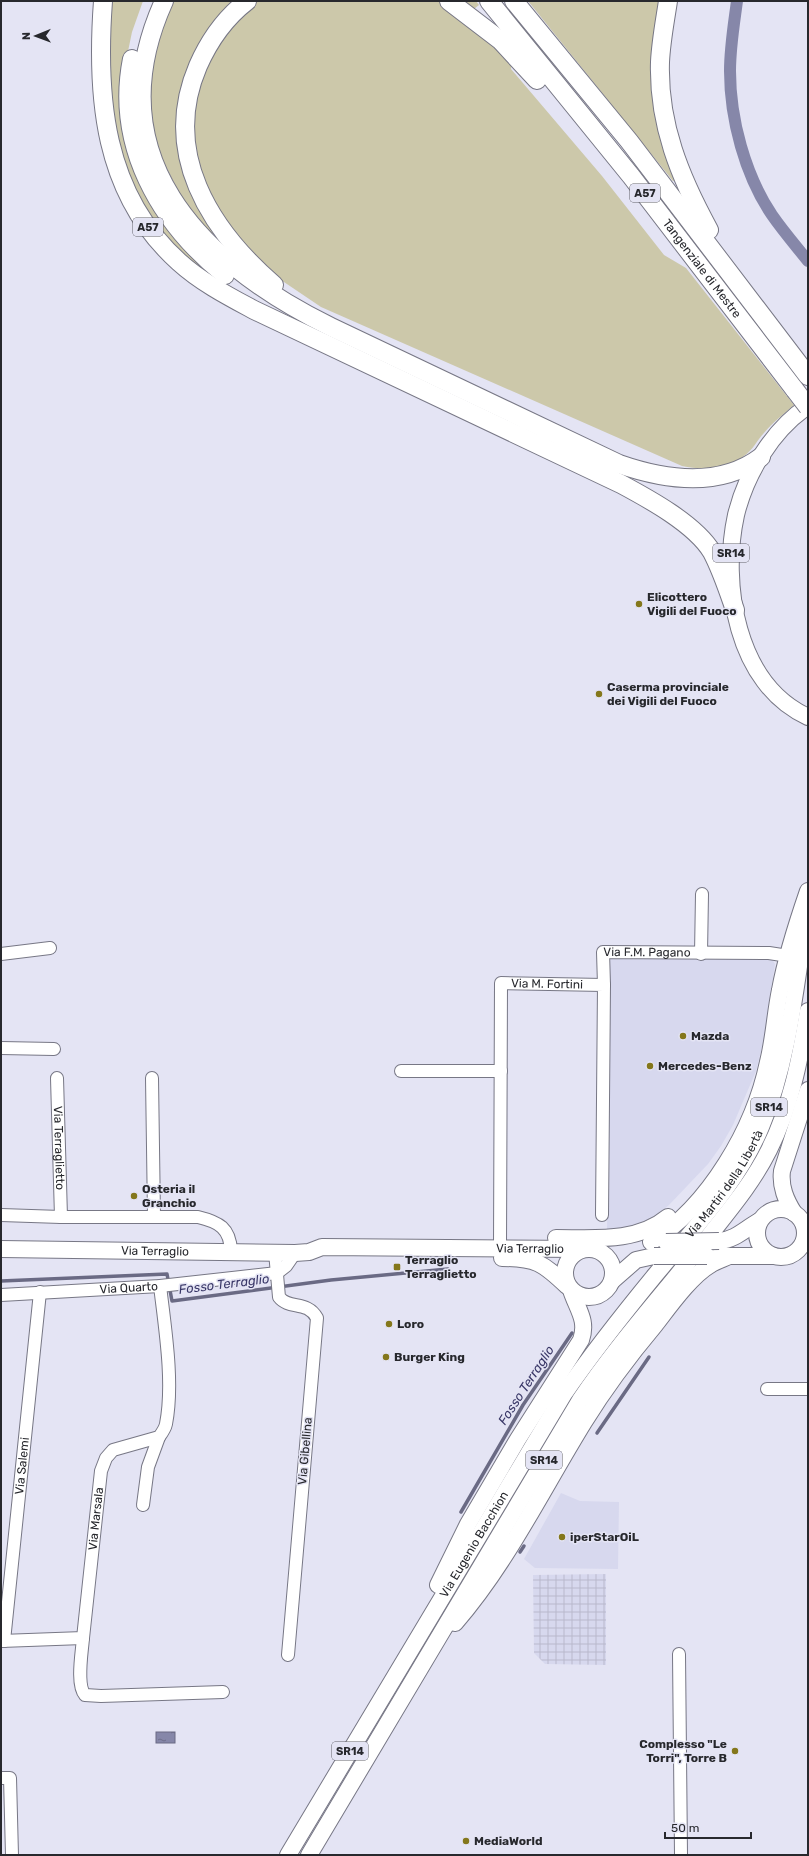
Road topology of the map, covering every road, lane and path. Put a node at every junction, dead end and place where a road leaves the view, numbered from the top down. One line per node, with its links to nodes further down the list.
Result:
1 (104, 1): 12 (highway, A57)
2 (151, 1): 12 (highway, A57)
3 (164, 1): 11 (highway)
4 (247, 1): 11 (highway)
5 (448, 1): 9 (highway, A57)
6 (489, 1): 9 (highway, Tangenziale di Mestre / A57)
7 (514, 1): 10 (highway, Tangenziale di Mestre / A57)
8 (668, 1): 10 (highway, A57)
9 (655, 207): 14 (highway, Tangenziale di Mestre / A57, bridge)
10 (742, 290): 13 (highway, Tangenziale di Mestre / A57)
11 (331, 327): 15 (highway)
12 (345, 352): 16 (highway, A57)
13 (808, 376)
14 (808, 406): 15 (main road, SR14)
15 (762, 457): 16 (main road, SR14)
16 (735, 610): 17 (main road, SR14)
17 (791, 707): 18 (main road, SR14); 19 (main road, SR14)
18 (808, 717)
19 (808, 728)
20 (808, 891): 26 (main road, SR14)
21 (702, 894): 25 (street, Via F.M. Pagano)
22 (808, 906): 45 (main road, Via Martiri della Libertà / SR14)
23 (50, 948): 24 (street)
24 (1, 954)
25 (701, 954): 26 (street, Via F.M. Pagano); 27 (street, Via F.M. Pagano)
26 (788, 956): 36 (main road, SR14)
27 (604, 985): 32 (street, Via M. Fortini); 38 (street)
28 (808, 1011): 43 (main road, Via Martiri della Libertà / SR14)
29 (1, 1048): 30 (street)
30 (54, 1049)
31 (401, 1071): 32 (street)
32 (501, 1071): 44 (street, Via M. Fortini)
33 (57, 1078): 39 (street, Via Terraglietto)
34 (152, 1078): 40 (street)
35 (808, 1090): 42 (main road, SR14)
36 (735, 1146): 44 (main road); 45 (main road, SR14)
37 (1, 1215): 39 (street)
38 (602, 1215)
39 (61, 1217): 40 (street)
40 (154, 1218): 48 (street)
41 (760, 1222): 42 (main road); 43 (main road, Via Terraglio); 53 (main road)
42 (802, 1222): 54 (main road)
43 (718, 1234): 45 (main road, Via Terraglio, bridge); 51 (main road, Via Martiri della Libertà)
44 (500, 1247): 47 (main road, Via Terraglio); 50 (main road, Via Terraglio)
45 (662, 1247): 47 (main road, Via Terraglio); 51 (main road, Via Terraglio, bridge); 57 (main road, Via Terraglio); 68 (main road, Via Eugenio Bacchion / SR14)
46 (1, 1249): 48 (main road, Via Terraglio)
47 (589, 1250): 57 (main road); 59 (main road)
48 (231, 1251): 49 (main road, Via Terraglio)
49 (275, 1252): 50 (main road, Via Terraglio); 56 (street, Via Gibellina)
50 (302, 1252): 56 (street); 59 (main road, Via Terraglio)
51 (703, 1252): 52 (main road, Via Terraglio); 71 (main road, Via Eugenio Bacchion / SR14)
52 (729, 1256): 53 (main road, Via Terraglio); 71 (main road)
53 (773, 1256): 54 (main road)
54 (790, 1256): 55 (main road)
55 (808, 1256)
56 (277, 1276): 58 (street, Via Quarto); 70 (street, Via Gibellina)
57 (612, 1281): 59 (main road)
58 (165, 1287): 60 (street, Via Quarto); 64 (street)
59 (569, 1288): 68 (main road)
60 (40, 1292): 61 (street, Via Quarto); 67 (street, Via Salemi)
61 (1, 1295)
62 (767, 1388): 63 (street)
63 (808, 1389)
64 (159, 1438): 65 (street); 66 (street, Via Marsala)
65 (143, 1505)
66 (83, 1638): 67 (street); 72 (street, Via Marsala)
67 (2, 1641)
68 (412, 1647): 75 (main road, Via Eugenio Bacchion / SR14)
69 (679, 1654): 77 (street)
70 (288, 1655)
71 (427, 1657): 76 (main road, Via Eugenio Bacchion / SR14)
72 (222, 1692)
73 (1, 1778): 74 (street)
74 (12, 1855)
75 (288, 1855)
76 (309, 1855)
77 (681, 1855)

